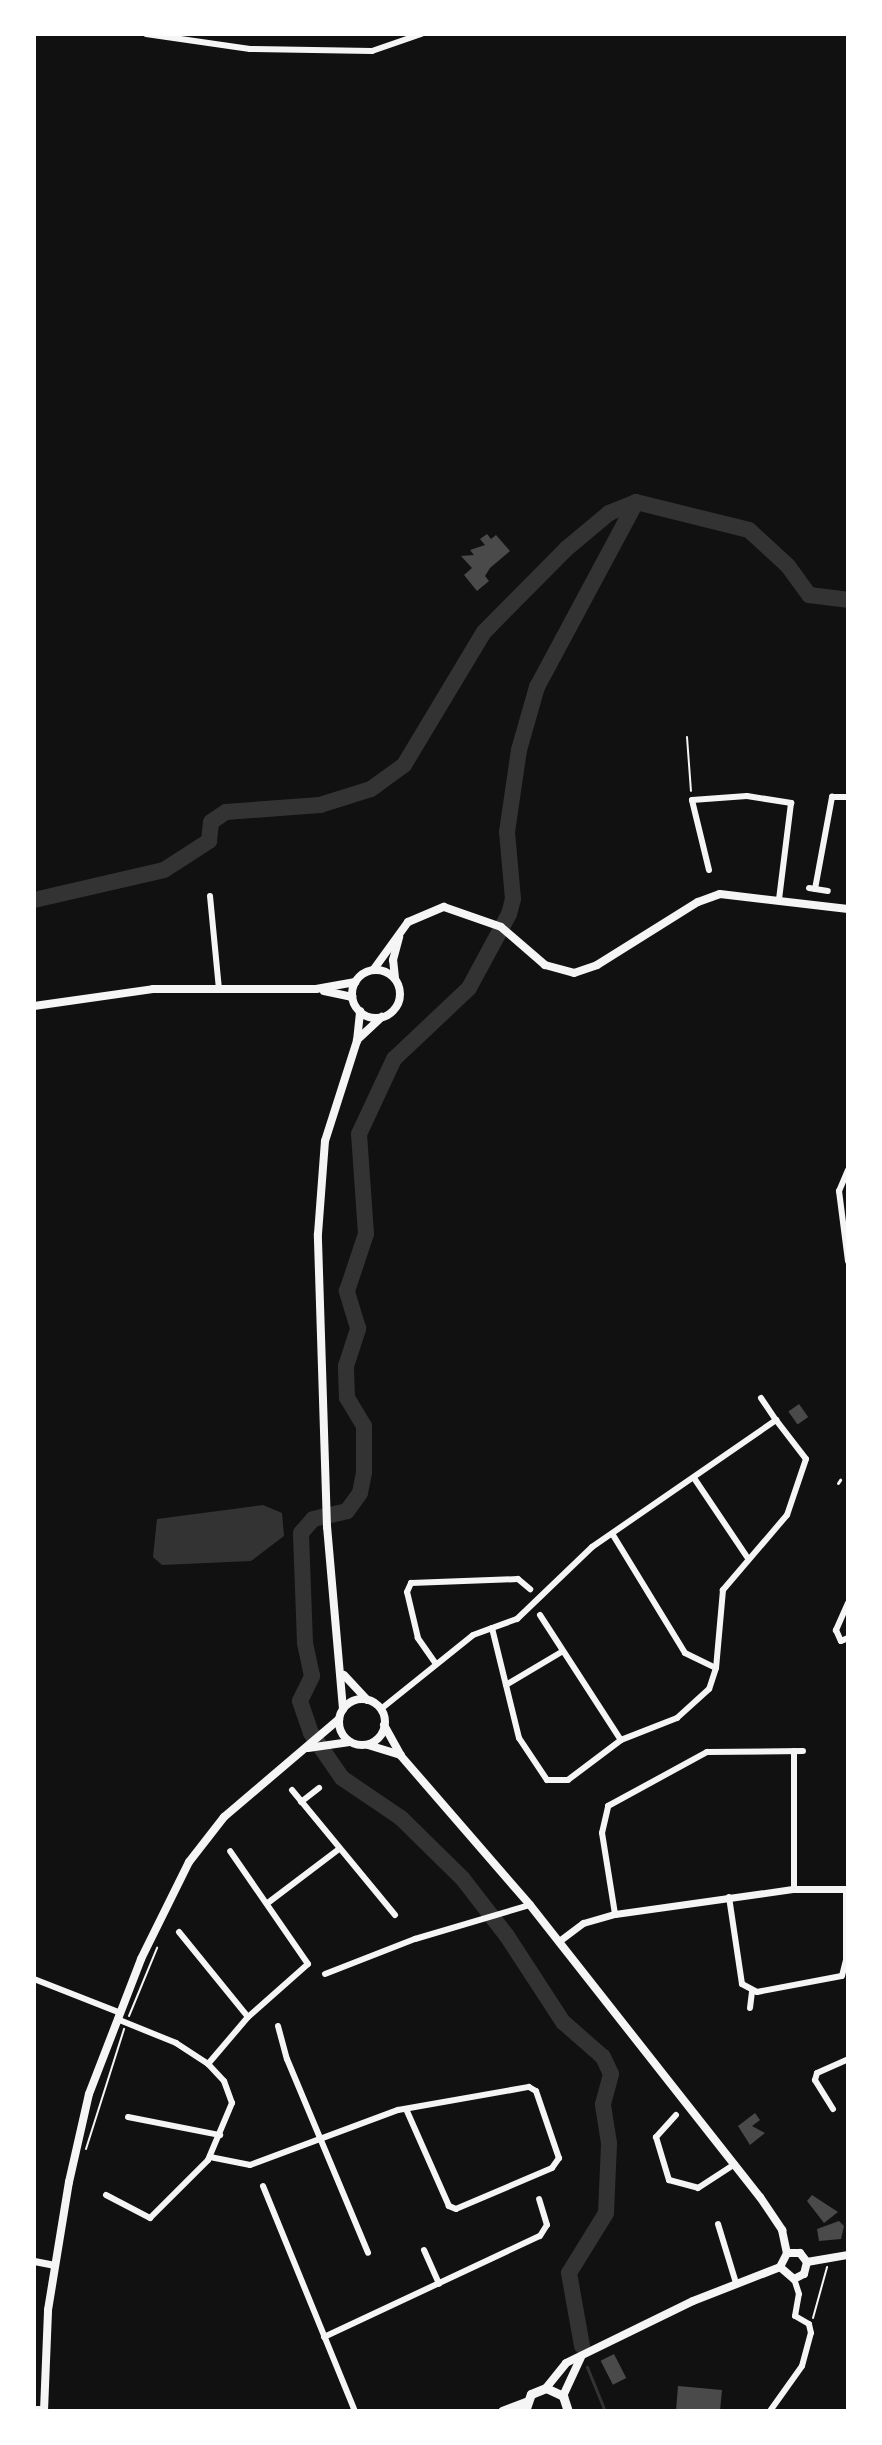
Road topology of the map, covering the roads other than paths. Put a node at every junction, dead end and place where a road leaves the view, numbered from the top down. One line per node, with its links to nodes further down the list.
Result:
1 (146, 34): 2 (street)
2 (421, 34)
3 (848, 797): 5 (street)
4 (709, 870): 7 (street)
5 (828, 891)
6 (210, 896): 13 (street)
7 (779, 899): 8 (main road); 9 (main road)
8 (848, 909)
9 (401, 929): 10 (main road); 11 (main road)
10 (374, 969): 11 (main road); 12 (main road)
11 (396, 979): 18 (main road)
12 (355, 982): 14 (main road); 15 (main road)
13 (219, 989): 14 (main road); 16 (main road)
14 (316, 989): 15 (main road)
15 (352, 997): 17 (main road)
16 (34, 1006)
17 (360, 1011): 18 (main road); 19 (main road)
18 (382, 1017): 19 (main road)
19 (357, 1041): 35 (main road)
20 (848, 1170): 21 (street)
21 (848, 1261)
22 (761, 1398): 23 (street)
23 (776, 1420): 24 (street); 26 (street)
24 (694, 1478): 25 (street); 26 (street)
25 (613, 1535): 30 (street); 34 (street)
26 (747, 1557): 34 (street)
27 (530, 1589): 33 (street)
28 (848, 1603): 31 (street)
29 (540, 1615): 32 (street)
30 (492, 1628): 33 (street); 36 (street)
31 (848, 1638)
32 (563, 1651): 36 (street); 42 (street)
33 (436, 1664): 39 (street)
34 (716, 1668): 42 (street)
35 (343, 1675): 37 (main road); 38 (main road)
36 (506, 1685): 42 (street)
37 (367, 1700): 38 (main road); 39 (main road)
38 (343, 1709): 40 (main road)
39 (381, 1709): 41 (main road)
40 (339, 1719): 43 (main road); 45 (main road)
41 (384, 1725): 44 (main road); 48 (main road)
42 (621, 1740)
43 (351, 1742): 44 (main road); 45 (main road)
44 (367, 1744): 48 (main road)
45 (310, 1747): 68 (main road)
46 (794, 1751): 47 (street); 54 (street); 59 (street)
47 (803, 1751)
48 (401, 1756): 58 (main road)
49 (319, 1788): 51 (street)
50 (292, 1790): 51 (street)
51 (301, 1802): 52 (street)
52 (339, 1849): 57 (street); 60 (street)
53 (230, 1851): 57 (street)
54 (794, 1889): 55 (street); 56 (street)
55 (847, 1889): 64 (street)
56 (729, 1897): 59 (street); 66 (street)
57 (269, 1902): 69 (street)
58 (530, 1905): 62 (main road); 63 (street)
59 (615, 1914): 62 (street)
60 (395, 1915)
61 (179, 1932): 69 (street)
62 (559, 1941): 80 (main road)
63 (325, 1974)
64 (845, 1978): 66 (street)
65 (34, 1979): 68 (street)
66 (752, 1992): 67 (street)
67 (750, 2008)
68 (118, 2016): 72 (street); 91 (main road)
69 (248, 2017): 72 (street)
70 (278, 2026): 78 (street)
71 (848, 2059): 74 (street)
72 (208, 2064): 77 (street)
73 (406, 2109): 73 (street); 78 (street)
74 (833, 2109)
75 (676, 2115): 80 (street)
76 (128, 2117): 77 (street)
77 (220, 2135): 79 (street)
78 (318, 2137): 79 (street); 86 (street)
79 (210, 2157): 82 (street)
80 (735, 2164): 87 (main road)
81 (263, 2186): 96 (street)
82 (106, 2195)
83 (539, 2199): 95 (street)
84 (718, 2224): 94 (street)
85 (424, 2250): 95 (street)
86 (368, 2253)
87 (787, 2253): 90 (main road); 92 (main road)
88 (848, 2255): 90 (main road)
89 (34, 2261): 91 (street)
90 (807, 2262): 93 (main road)
91 (55, 2265): 101 (main road)
92 (780, 2267): 93 (main road); 94 (main road)
93 (794, 2279): 105 (street)
94 (736, 2283): 97 (main road)
95 (439, 2284): 96 (street)
96 (324, 2337): 102 (street)
97 (582, 2357): 98 (main road); 99 (main road)
98 (546, 2388): 99 (main road); 100 (main road)
99 (563, 2396): 104 (main road)
100 (526, 2406): 103 (main road)
101 (41, 2409)
102 (355, 2411)
103 (502, 2411)
104 (568, 2411)
105 (770, 2411)

